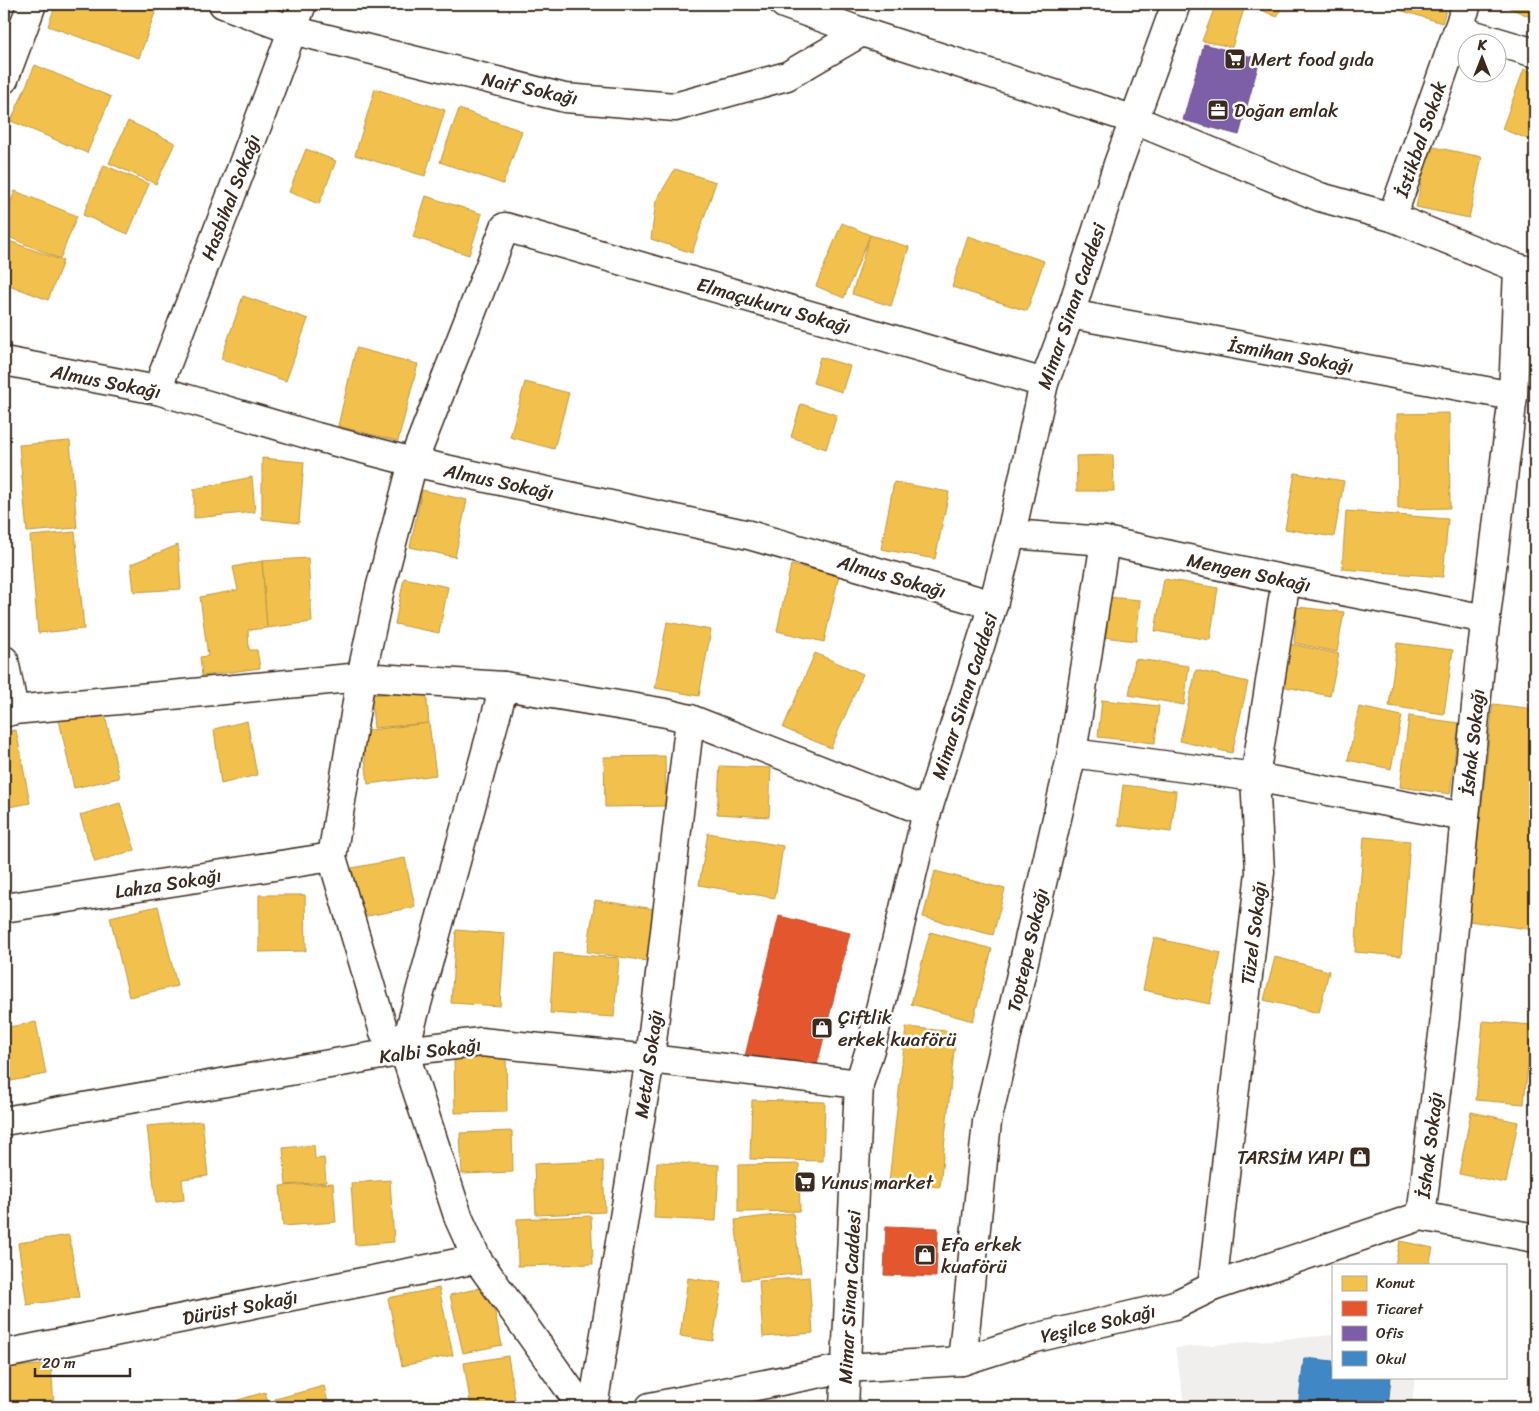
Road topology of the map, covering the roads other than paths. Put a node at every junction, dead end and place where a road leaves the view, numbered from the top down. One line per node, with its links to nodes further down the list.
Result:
1 (32, 4): 11 (street)
2 (223, 4): 7 (street, Naif Sokağı)
3 (302, 4): 7 (street, Hasbihal Sokağı)
4 (784, 4): 9 (street)
5 (1176, 4): 12 (street, Mimar Sinan Caddesi)
6 (1467, 4): 8 (street, İstikbal Sokak)
7 (292, 30): 9 (street, Naif Sokağı); 18 (street, Hasbihal Sokağı)
8 (1458, 30): 10 (street); 13 (street, İstikbal Sokak)
9 (862, 32): 12 (street)
10 (1535, 53)
11 (4, 78)
12 (1135, 120): 13 (street); 15 (street, Mimar Sinan Caddesi)
13 (1392, 217): 14 (street)
14 (1526, 270): 19 (street, İshak Sokağı)
15 (1070, 314): 17 (street, Mimar Sinan Caddesi); 19 (street, İsmihan Sokağı)
16 (4, 361): 18 (street, Almus Sokağı)
17 (1044, 383): 20 (street, Elmaçukuru Sokağı); 21 (street, Mimar Sinan Caddesi)
18 (158, 390): 20 (street, Almus Sokağı)
19 (1513, 396): 25 (street, İshak Sokağı)
20 (413, 462): 24 (street, Almus Sokağı); 27 (street)
21 (1011, 534): 22 (street, Mengen Sokağı); 24 (street, Mimar Sinan Caddesi)
22 (1104, 541): 23 (street, Mengen Sokağı); 31 (street, Toptepe Sokağı)
23 (1286, 580): 25 (street, Mengen Sokağı); 32 (street, Tüzel Sokağı)
24 (993, 605): 33 (street, Mimar Sinan Caddesi)
25 (1486, 619): 34 (street, İshak Sokağı)
26 (4, 660): 29 (street)
27 (361, 677): 28 (street); 29 (street); 35 (street)
28 (504, 686): 30 (street); 37 (street)
29 (9, 712)
30 (690, 719): 33 (street); 38 (street, Metal Sokağı)
31 (1072, 753): 32 (street); 46 (street, Toptepe Sokağı)
32 (1254, 777): 34 (street); 44 (street, Tüzel Sokağı)
33 (927, 812): 39 (street, Mimar Sinan Caddesi)
34 (1465, 817): 41 (street, İshak Sokağı)
35 (332, 857): 36 (street, Lahza Sokağı); 37 (street)
36 (4, 908)
37 (404, 1051): 38 (street, Kalbi Sokağı); 40 (street, Kalbi Sokağı); 43 (street)
38 (650, 1059): 39 (street, Kalbi Sokağı); 49 (street, Metal Sokağı)
39 (859, 1084): 47 (street, Mimar Sinan Caddesi)
40 (4, 1121)
41 (1420, 1216): 42 (street, Yeşilce Sokağı); 44 (street, Yeşilce Sokağı)
42 (1535, 1238)
43 (477, 1259): 45 (street, Dürüst Sokağı); 48 (street)
44 (1212, 1287): 46 (street, Yeşilce Sokağı)
45 (4, 1354)
46 (962, 1361): 47 (street, Yeşilce Sokağı)
47 (846, 1368): 50 (street, Yeşilce Sokağı); 51 (street, Mimar Sinan Caddesi)
48 (582, 1407)
49 (593, 1407)
50 (650, 1407)
51 (844, 1407)

